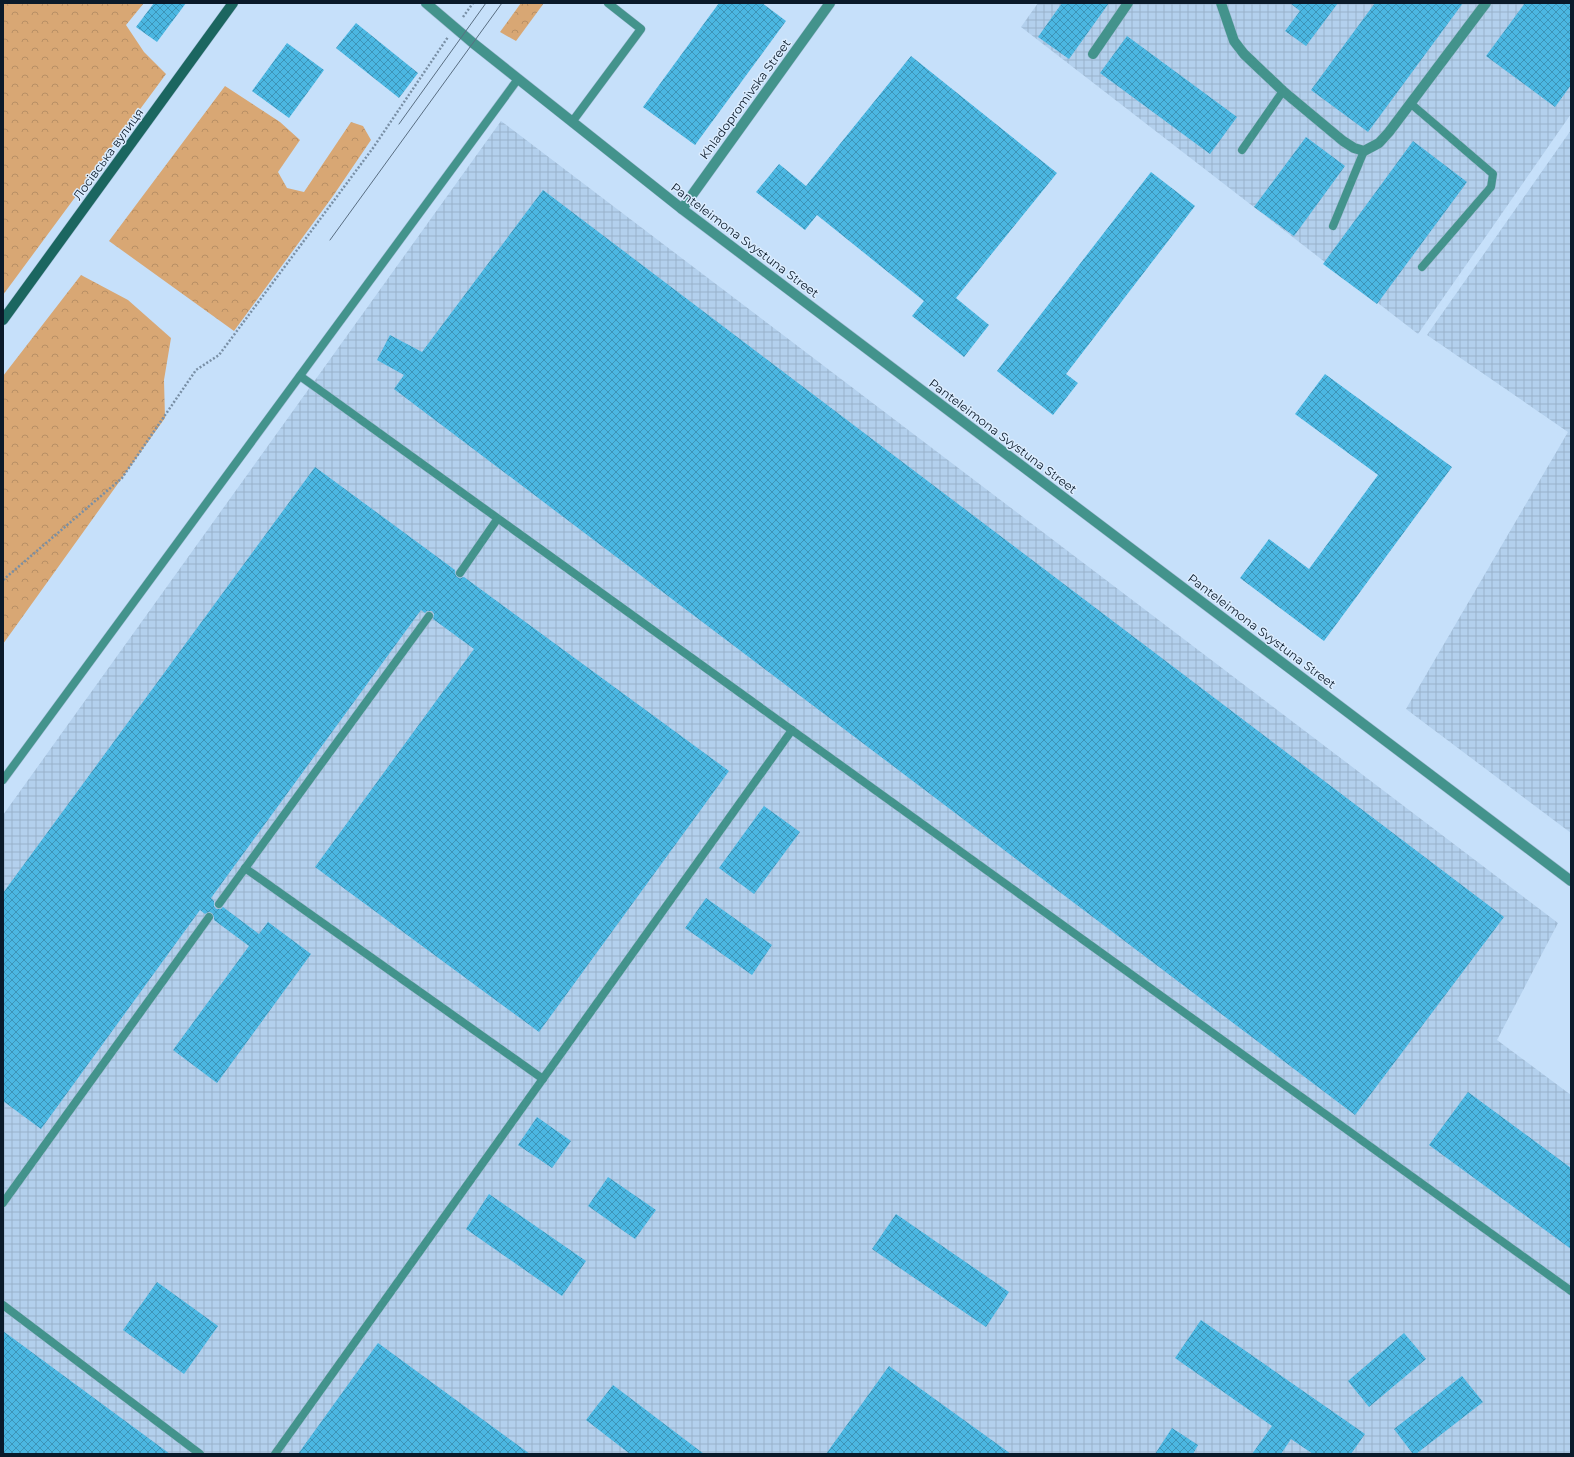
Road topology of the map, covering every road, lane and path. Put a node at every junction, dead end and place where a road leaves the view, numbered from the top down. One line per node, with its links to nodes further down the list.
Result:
1 (233, 3): 20 (main road, Лосівська вулиця)
2 (426, 3): 9 (street, Panteleimona Svystuna Street)
3 (473, 3): 9 (path)
4 (608, 3): 14 (lane)
5 (830, 3): 17 (street, Khladopromivska Street)
6 (1128, 3): 10 (street)
7 (1222, 3): 12 (street)
8 (1486, 3): 13 (street)
9 (455, 27): 11 (street, Panteleimona Svystuna Street); 24 (path)
10 (1093, 54)
11 (518, 79): 14 (street, Panteleimona Svystuna Street); 21 (lane)
12 (1283, 91): 15 (lane); 16 (street)
13 (1410, 103): 16 (street); 19 (lane)
14 (572, 122): 17 (street, Panteleimona Svystuna Street)
15 (1242, 150)
16 (1364, 151): 18 (lane)
17 (682, 209): 29 (street, Panteleimona Svystuna Street)
18 (1333, 226)
19 (1422, 267)
20 (3, 320)
21 (300, 376): 26 (lane); 27 (lane)
22 (496, 521): 23 (lane)
23 (460, 573)
24 (3, 580)
25 (429, 616): 28 (lane)
26 (792, 730): 32 (lane); 34 (lane)
27 (3, 780)
28 (244, 868): 30 (lane); 32 (lane)
29 (1571, 881)
30 (219, 904)
31 (210, 917): 33 (lane)
32 (543, 1079): 37 (lane)
33 (3, 1203)
34 (1571, 1291)
35 (3, 1305): 36 (lane)
36 (200, 1454)
37 (275, 1454)

